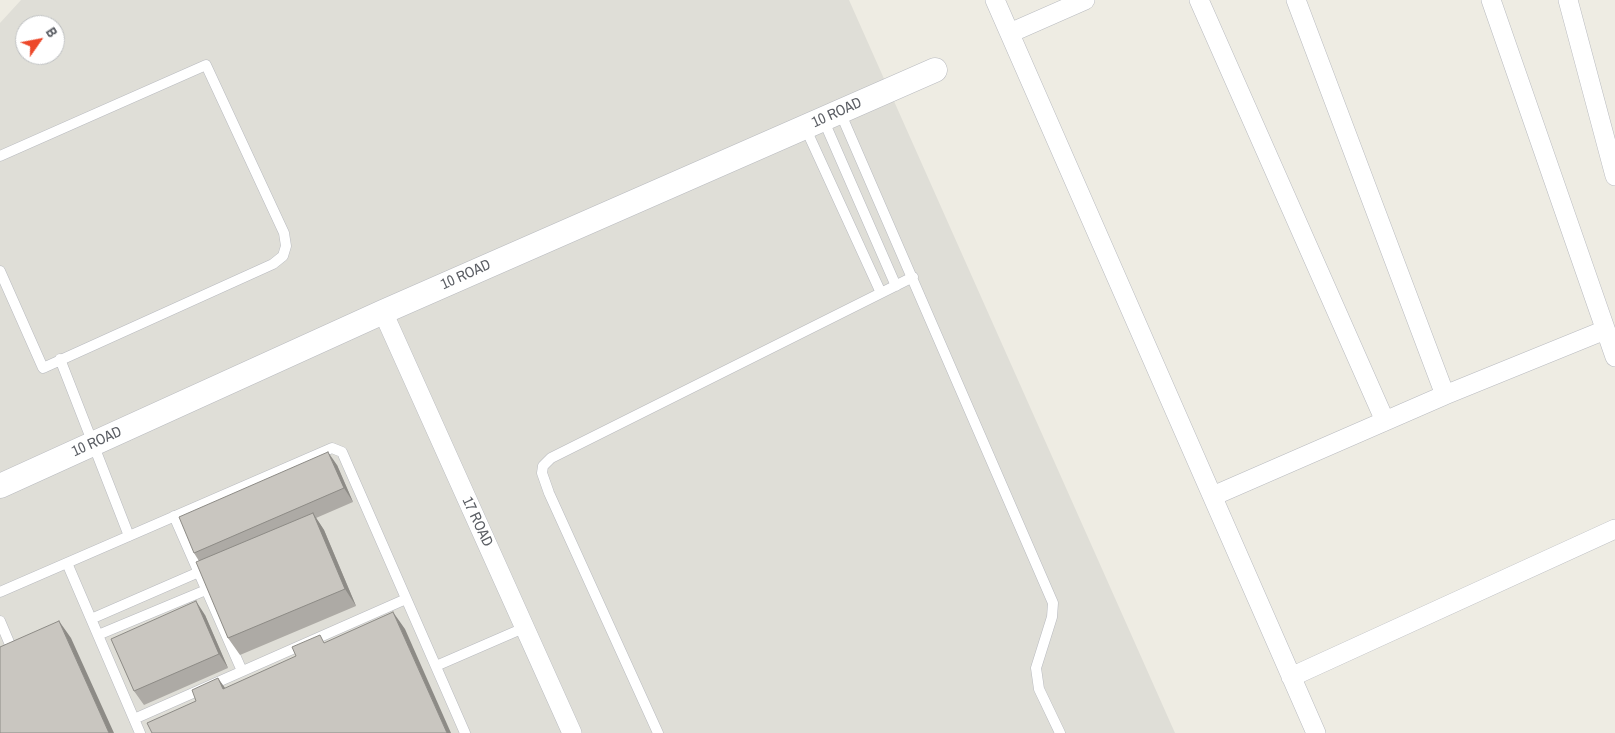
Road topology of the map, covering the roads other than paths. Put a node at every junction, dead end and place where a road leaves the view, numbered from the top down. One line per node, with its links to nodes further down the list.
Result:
1 (995, 0): 7 (street)
2 (1085, 0): 7 (street)
3 (1198, 0): 21 (street)
4 (1296, 0): 20 (street)
5 (1491, 0): 17 (street)
6 (1568, 0): 11 (street)
7 (1010, 33): 24 (street)
8 (935, 70): 9 (street, 10 ROAD)
9 (823, 119): 13 (lane); 14 (lane); 15 (lane); 16 (street, 10 ROAD)
10 (0, 156): 19 (lane)
11 (1615, 176)
12 (0, 271): 19 (lane)
13 (913, 277): 14 (lane); 46 (lane)
14 (896, 286): 15 (lane)
15 (881, 293): 45 (lane)
16 (383, 312): 22 (street, 10 ROAD); 35 (street, 17 ROAD)
17 (1605, 330): 18 (street); 20 (street)
18 (1615, 357)
19 (60, 359): 22 (lane)
20 (1444, 395): 21 (street)
21 (1385, 421): 24 (street)
22 (92, 445): 23 (street, 10 ROAD); 27 (lane)
23 (0, 486)
24 (1213, 496): 40 (street)
25 (174, 516): 27 (lane); 29 (lane); 32 (lane)
26 (1615, 529): 40 (street)
27 (129, 536): 28 (lane)
28 (67, 563): 31 (lane); 33 (lane)
29 (199, 572): 30 (lane); 33 (lane)
30 (206, 590): 36 (lane); 39 (lane)
31 (0, 592)
32 (406, 599): 38 (lane); 39 (lane)
33 (91, 619): 36 (lane)
34 (0, 621): 37 (lane)
35 (526, 627): 38 (lane); 44 (street, 17 ROAD)
36 (98, 635): 41 (lane)
37 (11, 647)
38 (436, 666): 43 (lane)
39 (242, 671): 41 (lane)
40 (1291, 677): 47 (street)
41 (134, 719): 42 (lane)
42 (140, 733)
43 (465, 733)
44 (572, 733)
45 (658, 733)
46 (1060, 733)
47 (1316, 733)

